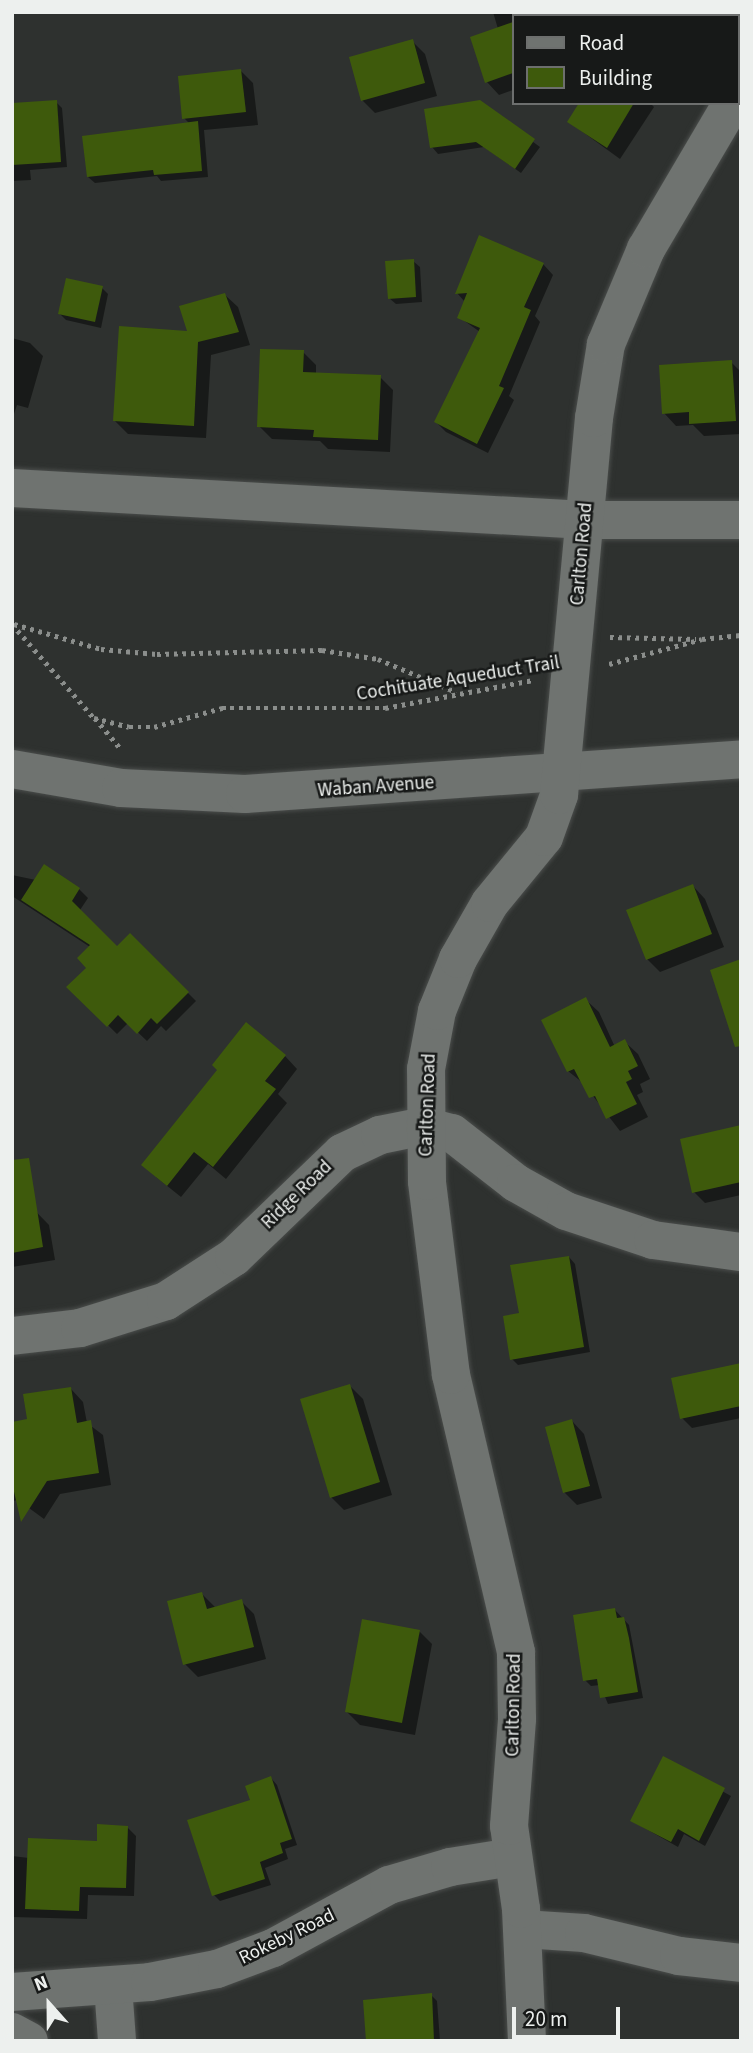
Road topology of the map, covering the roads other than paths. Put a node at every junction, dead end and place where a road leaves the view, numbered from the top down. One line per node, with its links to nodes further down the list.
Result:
1 (731, 105): 3 (street, Carlton Road)
2 (12, 488): 3 (street)
3 (585, 520): 4 (street); 7 (street, Carlton Road)
4 (741, 520)
5 (741, 759): 7 (street, Waban Avenue)
6 (12, 769): 7 (street, Waban Avenue)
7 (562, 774): 8 (street, Carlton Road)
8 (425, 1126): 9 (street, Ridge Road); 10 (street, Ridge Road); 11 (street, Carlton Road)
9 (741, 1252)
10 (12, 1336)
11 (512, 1857): 12 (street, Carlton Road); 14 (street, Rokeby Road)
12 (523, 1929): 13 (street); 19 (street, Carlton Road)
13 (741, 1963)
14 (113, 1986): 15 (street, Rokeby Road); 18 (street)
15 (12, 1993)
16 (12, 2032): 17 (street)
17 (29, 2041)
18 (117, 2041)
19 (527, 2041)

